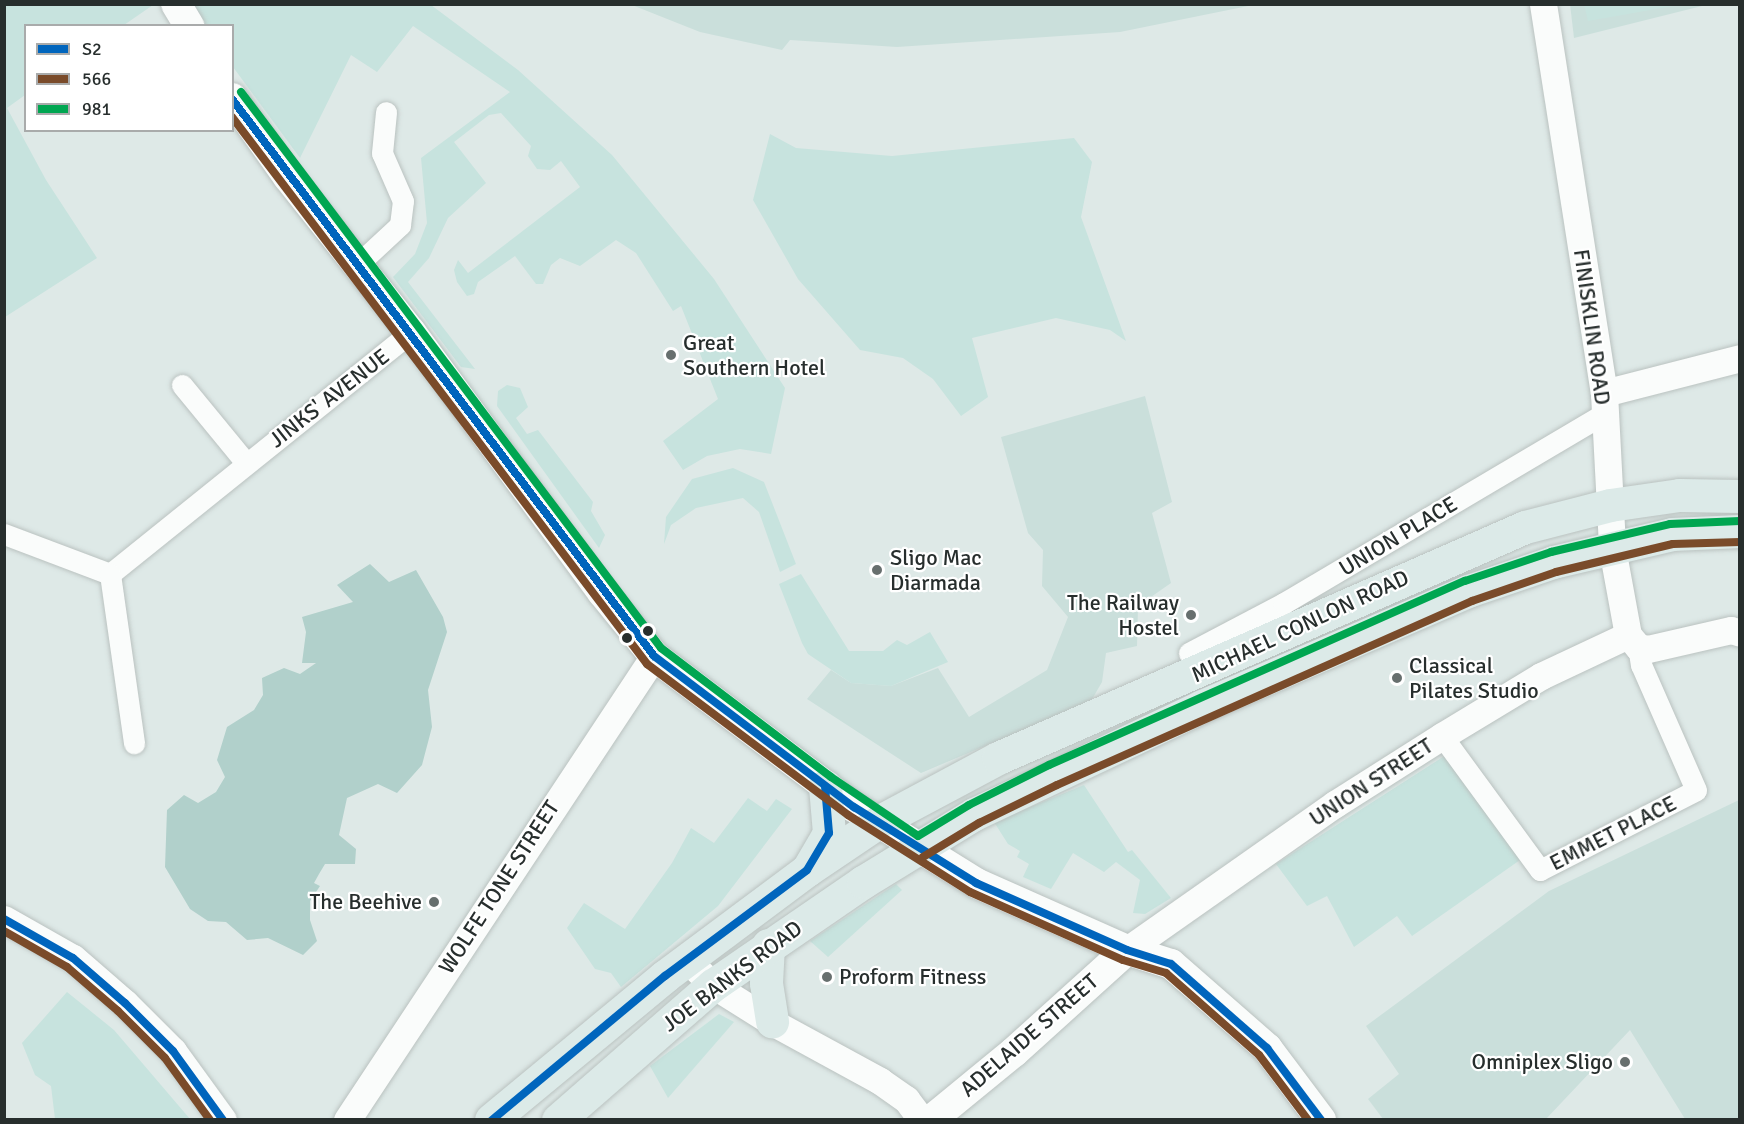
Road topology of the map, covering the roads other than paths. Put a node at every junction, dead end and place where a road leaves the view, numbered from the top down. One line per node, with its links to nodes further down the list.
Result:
1 (176, 4): 3 (main road)
2 (1543, 4): 10 (street, FINISKLIN ROAD)
3 (188, 24)
4 (234, 101): 6 (main road)
5 (386, 112): 6 (street)
6 (357, 266): 7 (main road)
7 (411, 333): 11 (street, JINKS' AVENUE); 21 (main road)
8 (1740, 358): 10 (street)
9 (182, 385): 11 (street, JINKS' AVENUE)
10 (1604, 404): 13 (street, FINISKLIN ROAD); 20 (street, UNION PLACE)
11 (246, 463): 17 (street, JINKS' AVENUE)
12 (1740, 496): 13 (highway, MICHAEL CONLON ROAD)
13 (1610, 505): 16 (street, FINISKLIN ROAD); 25 (highway, MICHAEL CONLON ROAD)
14 (1740, 531): 16 (highway, MICHAEL CONLON ROAD)
15 (4, 534): 17 (street)
16 (1612, 548): 19 (street, FINISKLIN ROAD); 26 (highway, MICHAEL CONLON ROAD)
17 (110, 574): 23 (street)
18 (1740, 633): 19 (street, UNION STREET)
19 (1633, 641): 22 (street, UNION STREET); 22 (street, EMMET PLACE)
20 (1189, 653)
21 (654, 656): 24 (main road); 35 (street, WOLFE TONE STREET)
22 (1442, 736): 30 (street, UNION STREET)
23 (134, 743)
24 (825, 786): 25 (main road); 27 (highway)
25 (880, 820): 26 (main road); 27 (highway, JOE BANKS ROAD)
26 (918, 848): 29 (highway, JOE BANKS ROAD); 30 (main road)
27 (807, 870): 31 (highway, JOE BANKS ROAD)
28 (4, 919): 34 (street)
29 (768, 945): 32 (highway, JOE BANKS ROAD); 33 (highway)
30 (1126, 950): 39 (main road, ADELAIDE STREET); 40 (main road)
31 (686, 959): 32 (street); 36 (highway, JOE BANKS ROAD)
32 (712, 985): 33 (street); 37 (highway, JOE BANKS ROAD)
33 (772, 1022): 38 (street)
34 (223, 1119)
35 (347, 1119)
36 (491, 1119)
37 (558, 1119)
38 (922, 1119)
39 (931, 1119)
40 (1321, 1119)

